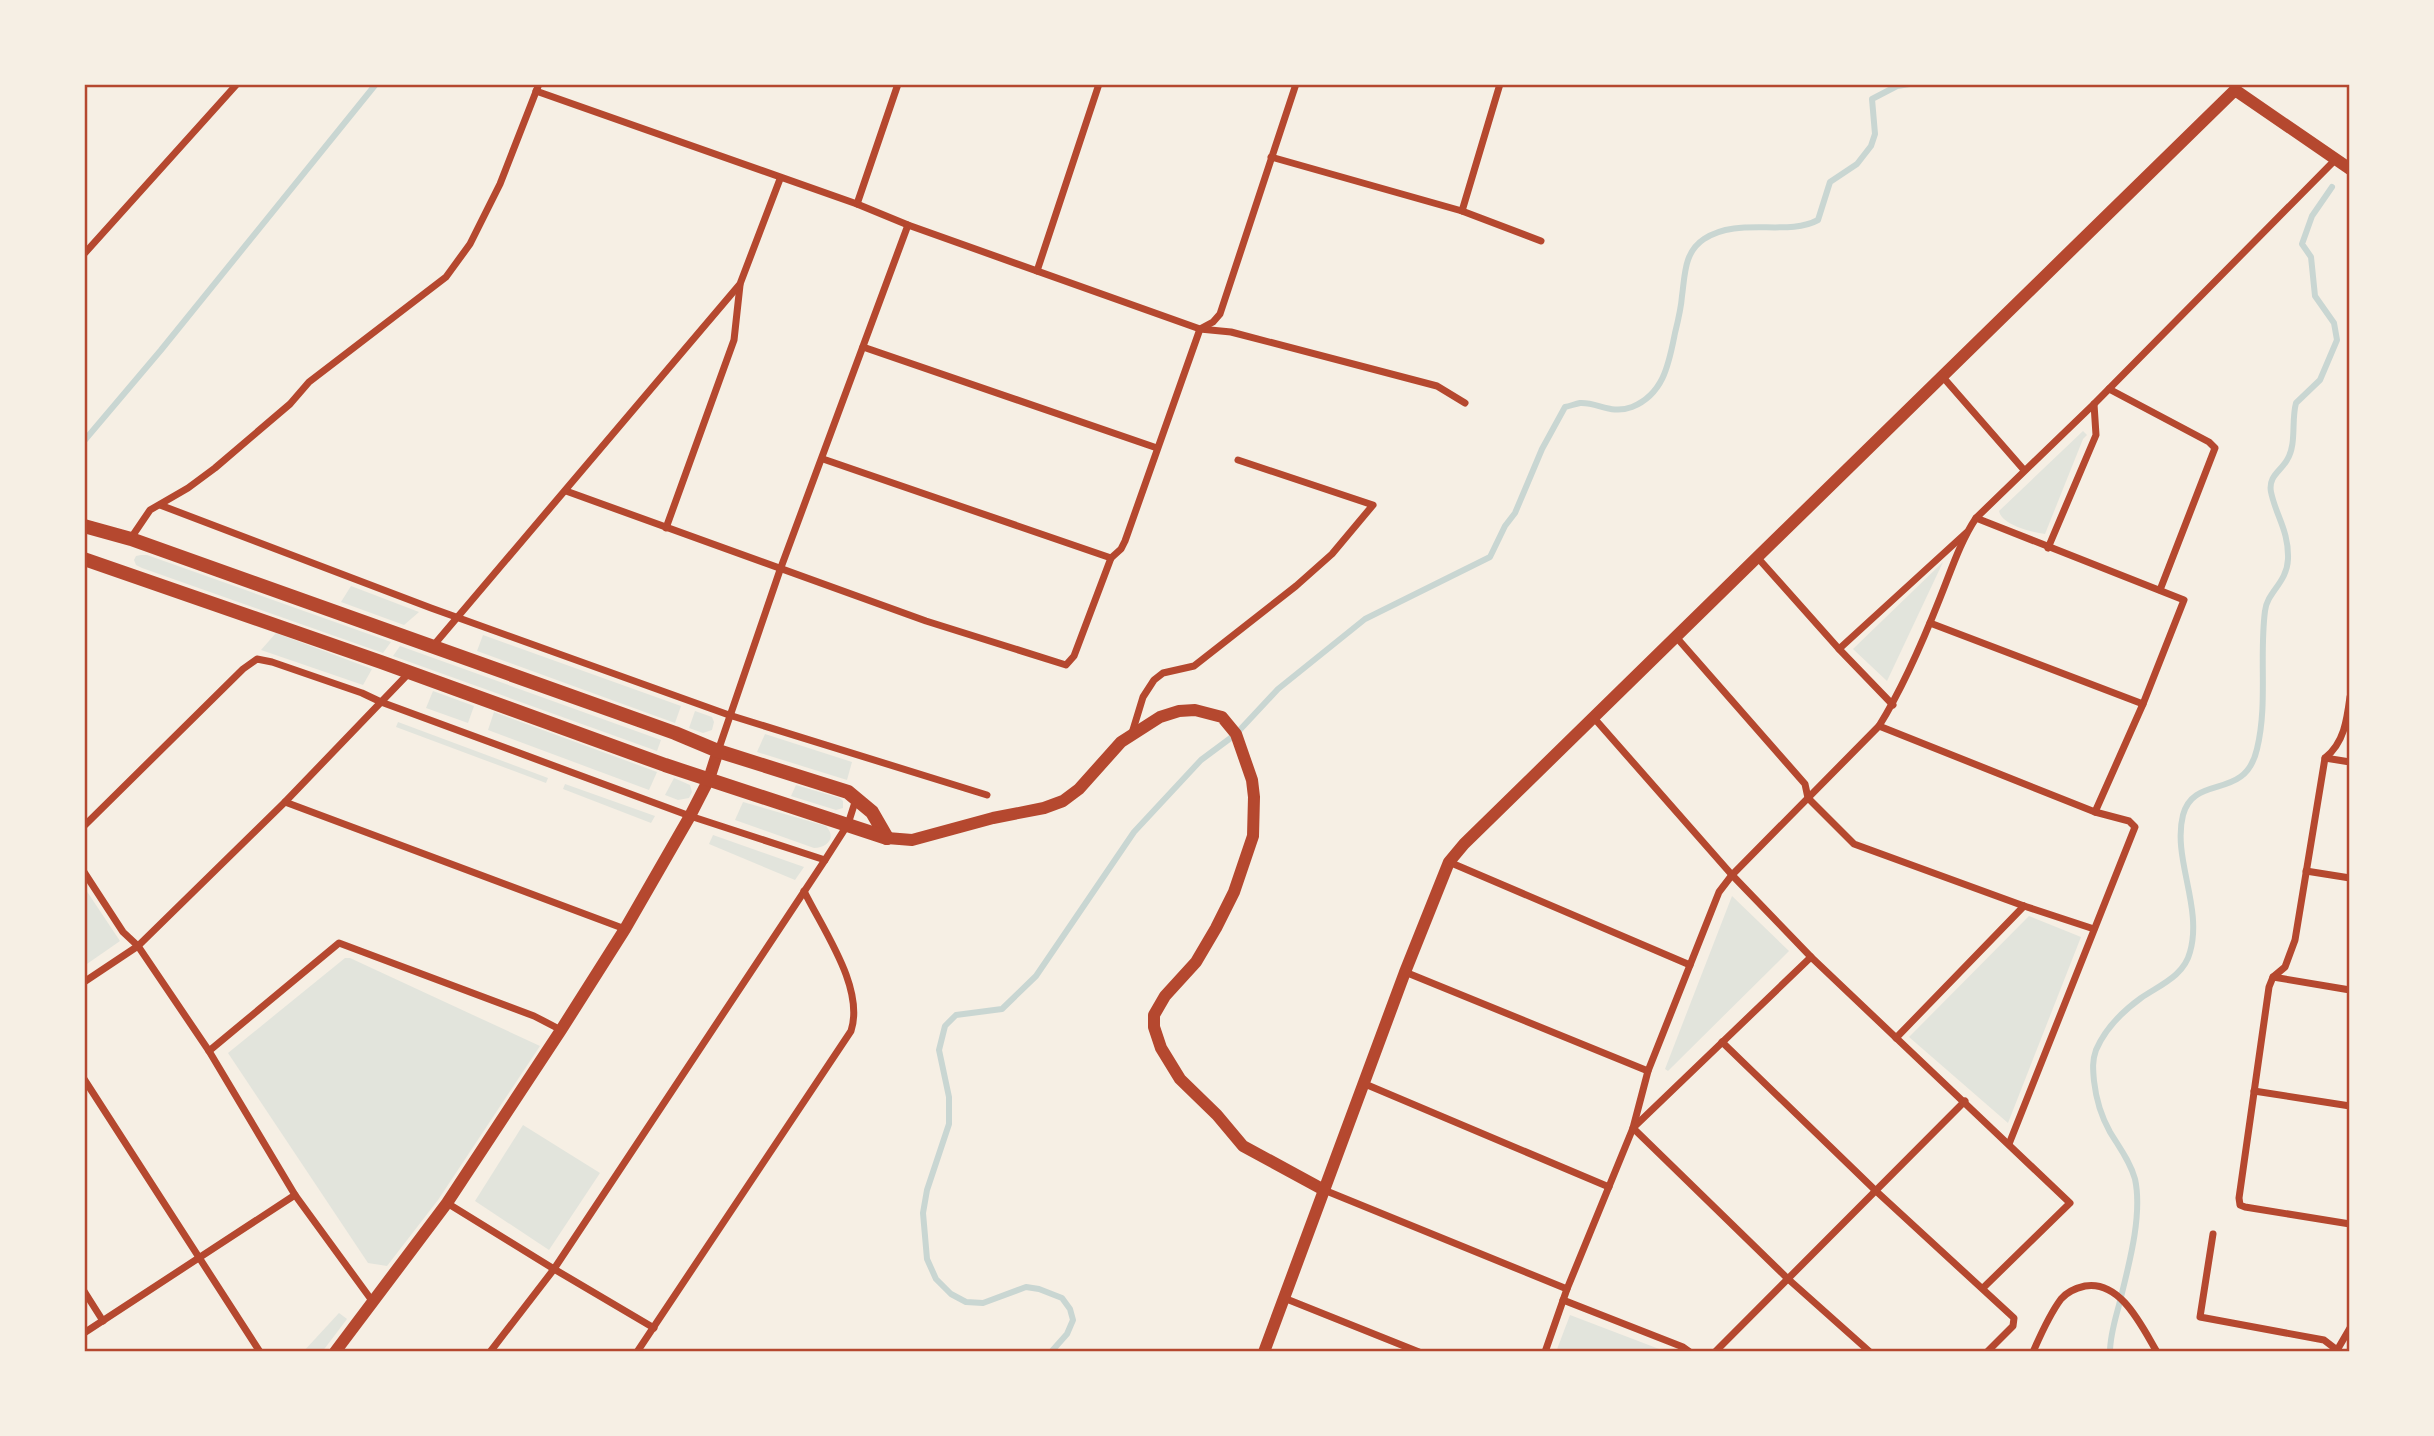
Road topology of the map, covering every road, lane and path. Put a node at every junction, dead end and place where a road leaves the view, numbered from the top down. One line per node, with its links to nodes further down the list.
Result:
1 (237, 84): 16 (street)
2 (898, 84): 12 (street)
3 (1099, 84): 17 (street)
4 (1296, 84): 8 (street)
5 (1500, 84): 13 (street)
6 (2236, 87): 9 (street); 21 (street)
7 (537, 88): 11 (street); 30 (street)
8 (1271, 157): 13 (street); 19 (street)
9 (2335, 160): 10 (street); 22 (street)
10 (2350, 169)
11 (780, 179): 12 (street); 18 (street)
12 (857, 204): 14 (street)
13 (1462, 211): 15 (street)
14 (908, 225): 17 (street); 20 (street)
15 (1541, 241)
16 (84, 254)
17 (1037, 271): 19 (street)
18 (740, 284): 29 (street); 33 (street)
19 (1200, 329): 23 (street); 25 (street)
20 (863, 347): 25 (street); 26 (street)
21 (1941, 376): 28 (street); 37 (street)
22 (2109, 389): 24 (street); 41 (street)
23 (1465, 403)
24 (2094, 404): 28 (street); 36 (street)
25 (1157, 448): 38 (street)
26 (823, 459): 38 (street); 40 (street)
27 (1238, 460): 55 (street)
28 (2024, 471): 31 (street)
29 (566, 491): 33 (street); 42 (street)
30 (160, 505): 35 (street); 42 (street)
31 (1976, 518): 34 (street); 36 (street)
32 (84, 526): 35 (main road)
33 (666, 528): 40 (street)
34 (1966, 533): 43 (street); 46 (street)
35 (131, 539): 45 (main road)
36 (2048, 548): 41 (street)
37 (1757, 557): 44 (street); 46 (street)
38 (1111, 558): 40 (street)
39 (84, 559): 47 (main road)
40 (780, 570): 52 (street)
41 (2160, 590): 50 (street)
42 (459, 616): 45 (street); 52 (street)
43 (1930, 623): 50 (street); 51 (street)
44 (1677, 638): 53 (street); 61 (street)
45 (433, 646): 56 (main road)
46 (1839, 649): 51 (street)
47 (409, 673): 49 (street); 59 (main road)
48 (2350, 697): 57 (street)
49 (381, 702): 63 (street); 65 (street); 67 (street)
50 (2143, 704): 64 (street)
51 (1893, 705): 54 (street)
52 (729, 715): 56 (street); 60 (street)
53 (1594, 718): 70 (street); 73 (street)
54 (1879, 726): 61 (street); 64 (street)
55 (1132, 733): 68 (street); 99 (street)
56 (718, 751): 59 (street); 62 (main road)
57 (2325, 758): 58 (street); 71 (street)
58 (2350, 762)
59 (709, 779): 65 (street); 66 (main road)
60 (987, 795)
61 (1808, 798): 73 (street); 76 (street)
62 (856, 799): 66 (street); 68 (main road)
63 (285, 802): 77 (street); 79 (street)
64 (2095, 812): 78 (street)
65 (690, 816): 69 (street); 77 (street)
66 (848, 824): 68 (main road); 69 (street)
67 (84, 826)
68 (887, 838)
69 (825, 860): 75 (street)
70 (1449, 862): 81 (street); 82 (street)
71 (2305, 871): 74 (street); 83 (street)
72 (84, 872): 79 (street)
73 (1732, 876): 80 (street); 81 (street)
74 (2350, 878)
75 (804, 891): 106 (street); 115 (street)
76 (2024, 906): 78 (street); 87 (street)
77 (625, 929): 86 (street)
78 (2094, 929): 97 (street)
79 (138, 946): 84 (street); 89 (street)
80 (1811, 957): 87 (street); 88 (street)
81 (1690, 965): 90 (street)
82 (1405, 972): 90 (street); 92 (street)
83 (2273, 977): 85 (street); 93 (street)
84 (84, 982)
85 (2350, 990)
86 (561, 1030): 89 (street); 102 (street)
87 (1896, 1038): 94 (street)
88 (1722, 1042): 96 (street); 100 (street)
89 (209, 1051): 101 (street)
90 (1648, 1071): 96 (street)
91 (84, 1079): 105 (street)
92 (1365, 1084): 98 (street); 99 (street)
93 (2255, 1091): 95 (street); 103 (street)
94 (1965, 1101): 97 (street); 100 (street)
95 (2350, 1106)
96 (1633, 1128): 98 (street); 107 (street)
97 (2009, 1144): 108 (street)
98 (1609, 1188): 109 (street)
99 (1324, 1189): 109 (street); 111 (street)
100 (1876, 1191): 107 (street); 108 (street)
101 (295, 1195): 105 (street); 113 (street)
102 (447, 1203): 106 (street); 113 (street)
103 (2350, 1224)
104 (2213, 1234): 118 (street)
105 (198, 1258): 114 (street); 119 (street)
106 (554, 1269): 115 (street); 121 (street)
107 (1787, 1278): 127 (street); 128 (street)
108 (1983, 1288): 129 (street)
109 (1567, 1289): 112 (street)
110 (84, 1291): 114 (street)
111 (1284, 1298): 123 (street); 124 (street)
112 (1563, 1300): 125 (street); 126 (street)
113 (373, 1302): 120 (street)
114 (103, 1321): 117 (street)
115 (654, 1328): 122 (street)
116 (2350, 1328): 118 (street)
117 (84, 1333)
118 (2336, 1351)
119 (260, 1352)
120 (335, 1352)
121 (491, 1352)
122 (636, 1352)
123 (1264, 1352)
124 (1419, 1352)
125 (1545, 1352)
126 (1690, 1352)
127 (1715, 1352)
128 (1870, 1352)
129 (1987, 1352)
130 (2033, 1352): 131 (street)
131 (2157, 1352)

